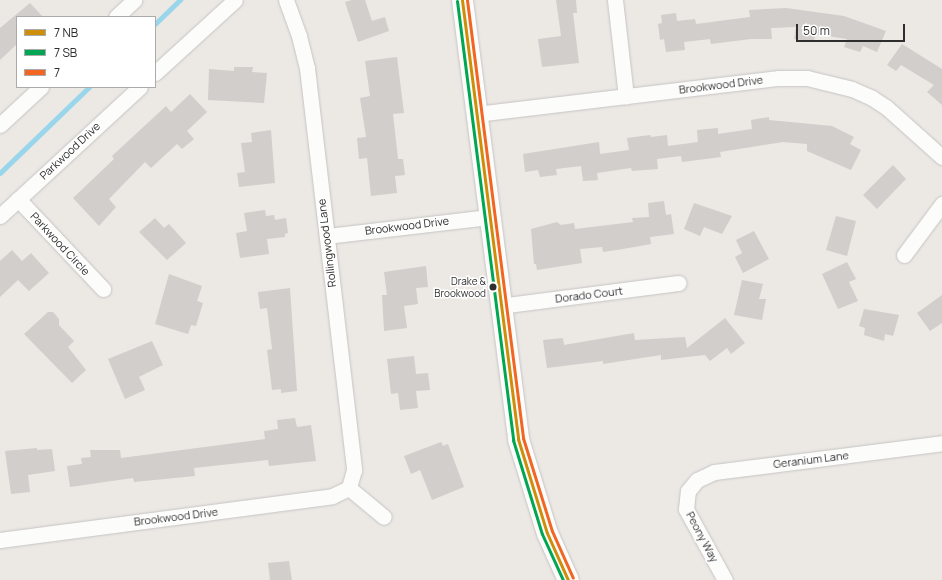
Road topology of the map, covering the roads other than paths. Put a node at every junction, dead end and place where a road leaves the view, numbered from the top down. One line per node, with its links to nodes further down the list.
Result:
1 (134, 0): 6 (street)
2 (235, 0): 7 (street)
3 (286, 0): 18 (street, Rollingwood Lane)
4 (462, 0): 11 (main road)
5 (615, 0): 10 (street)
6 (117, 16)
7 (156, 72)
8 (40, 88): 12 (street)
9 (139, 88): 14 (street, Parkwood Drive)
10 (626, 96): 11 (street, Brookwood Drive); 13 (street, Brookwood Drive)
11 (476, 114): 17 (main road)
12 (0, 125)
13 (942, 157)
14 (18, 199): 16 (street, Parkwood Drive); 21 (street, Parkwood Circle)
15 (942, 204): 19 (street)
16 (0, 216)
17 (488, 217): 18 (street, Brookwood Drive); 22 (main road)
18 (327, 236): 24 (street, Rollingwood Lane)
19 (904, 255)
20 (679, 283): 22 (street, Dorado Court)
21 (103, 288)
22 (499, 306): 28 (main road)
23 (942, 443): 25 (street, Geranium Lane)
24 (349, 488): 26 (street); 27 (street, Brookwood Drive)
25 (688, 491): 29 (street, Peony Way)
26 (384, 517)
27 (0, 540)
28 (568, 580)
29 (725, 580)

